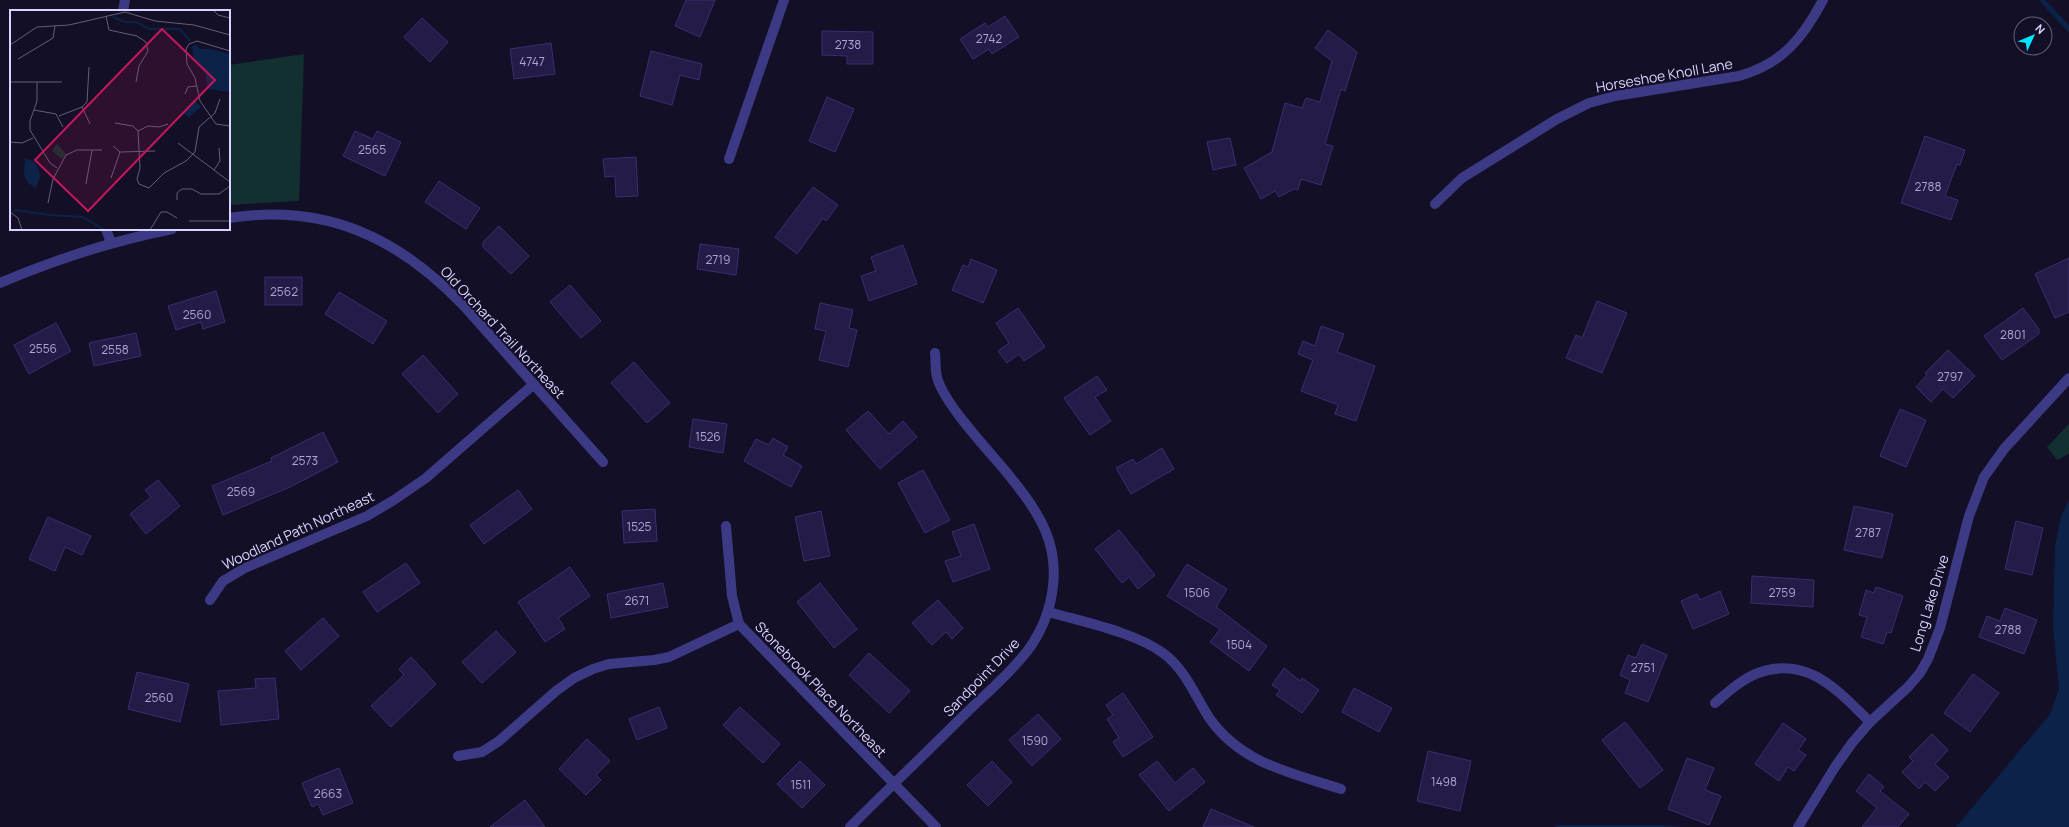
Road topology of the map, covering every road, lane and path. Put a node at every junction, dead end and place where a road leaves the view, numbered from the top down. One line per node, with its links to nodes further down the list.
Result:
1 (125, 0): 4 (street)
2 (784, 0): 5 (street)
3 (1823, 0): 6 (street, Horseshoe Knoll Lane)
4 (123, 10)
5 (729, 159)
6 (1435, 204)
7 (230, 218): 14 (street, Old Orchard Trail Northeast)
8 (106, 230): 10 (street)
9 (168, 230): 10 (street)
10 (111, 243): 11 (street)
11 (0, 283)
12 (935, 353): 18 (street, Sandpoint Drive)
13 (2069, 378): 21 (street, Long Lake Drive)
14 (534, 384): 15 (street, Old Orchard Trail Northeast); 17 (street, Woodland Path Northeast)
15 (604, 462)
16 (726, 526): 19 (street, Stonebrook Place Northeast)
17 (210, 600)
18 (1049, 612): 23 (street, Sandpoint Drive); 24 (street)
19 (739, 624): 22 (street); 23 (street, Stonebrook Place Northeast)
20 (1715, 703): 21 (street)
21 (1870, 722): 27 (street, Long Lake Drive)
22 (458, 756)
23 (894, 784): 25 (street, Sandpoint Drive); 26 (street, Stonebrook Place Northeast)
24 (1341, 789)
25 (850, 827)
26 (936, 827)
27 (1798, 827)

